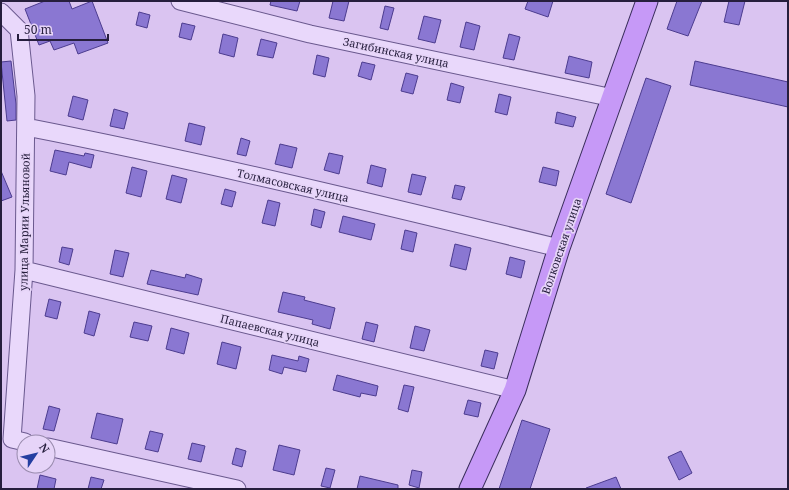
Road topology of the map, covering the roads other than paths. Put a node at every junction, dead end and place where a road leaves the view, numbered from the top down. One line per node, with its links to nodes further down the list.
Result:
1 (180, 1): 4 (street, Загибинская улица)
2 (647, 1): 4 (main road, Волковская улица)
3 (1, 12): 5 (street, улица Марии Ульяновой)
4 (613, 98): 6 (main road, Волковская улица)
5 (26, 127): 6 (street, Толмасовская улица); 7 (street, улица Марии Ульяновой)
6 (559, 248): 8 (main road, Волковская улица)
7 (24, 270): 8 (street, Папаевская улица); 9 (street, улица Марии Ульяновой)
8 (515, 390): 12 (main road, Волковская улица)
9 (18, 434)
10 (56, 449): 11 (street)
11 (237, 489)
12 (470, 489)

